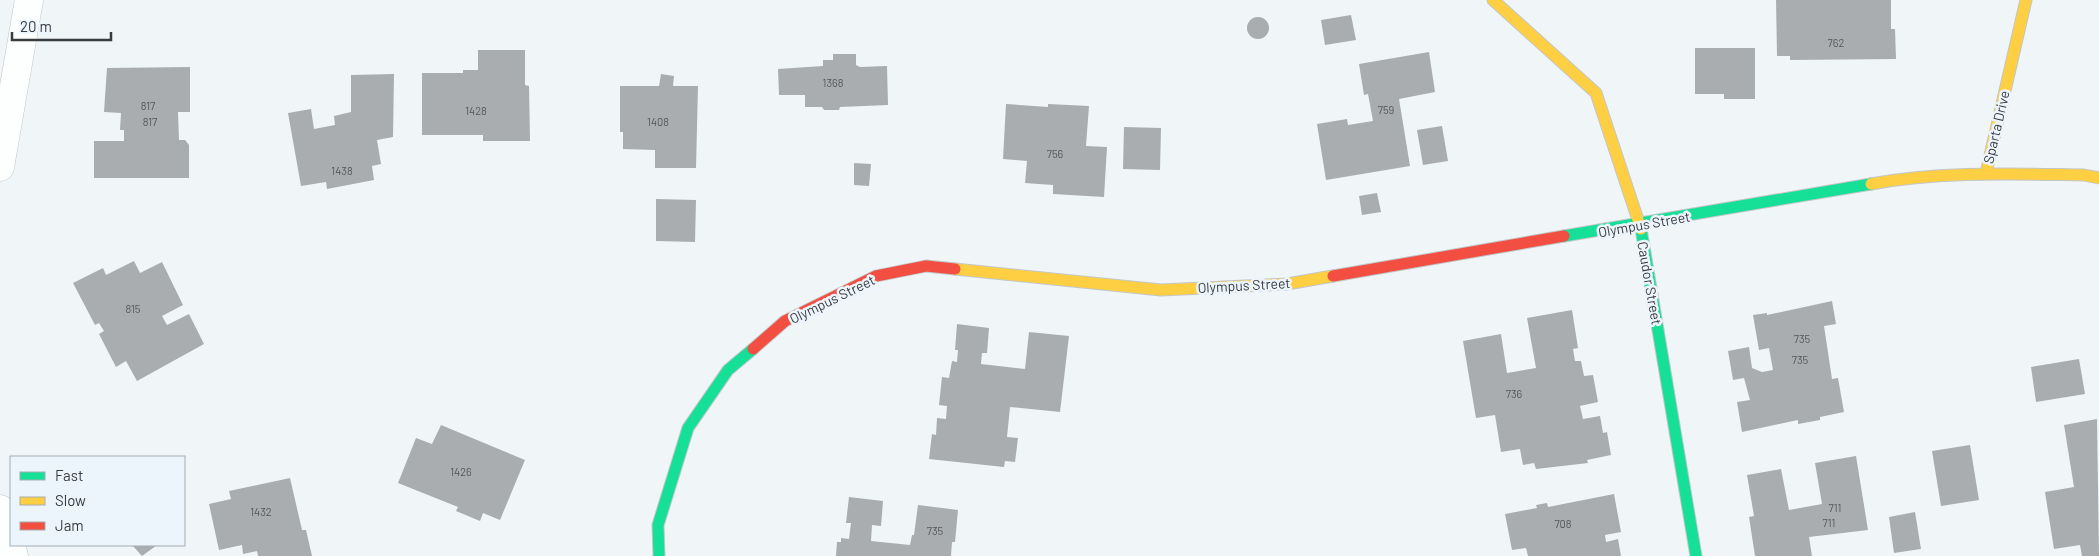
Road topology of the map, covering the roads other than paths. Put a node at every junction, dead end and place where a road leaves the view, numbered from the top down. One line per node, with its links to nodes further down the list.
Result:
1 (29, 0): 4 (street)
2 (1493, 0): 7 (street, Caudor Street)
3 (2026, 0): 5 (street, Sparta Drive)
4 (0, 167)
5 (1986, 173): 6 (street, Sparta Drive); 7 (street, Olympus Street)
6 (2099, 178)
7 (1640, 225): 10 (street, Olympus Street); 11 (street, Caudor Street)
8 (0, 509): 9 (street)
9 (10, 543)
10 (659, 556)
11 (1696, 556)

